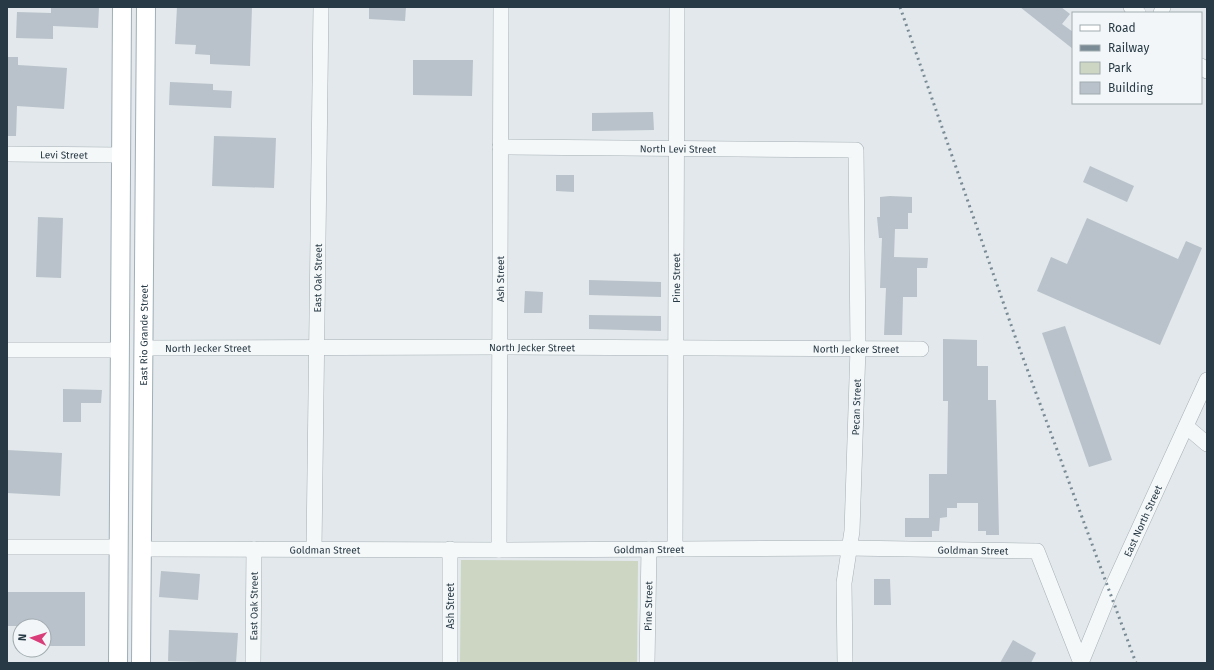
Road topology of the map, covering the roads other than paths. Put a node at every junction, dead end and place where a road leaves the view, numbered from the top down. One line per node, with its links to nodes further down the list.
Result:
1 (122, 7): 10 (main road)
2 (146, 7): 14 (main road, East Rio Grande Street)
3 (321, 7): 11 (street, East Oak Street)
4 (501, 7): 6 (street, Ash Street)
5 (677, 7): 7 (street, Pine Street)
6 (500, 147): 7 (street, North Levi Street); 12 (street, Ash Street)
7 (676, 148): 8 (street, North Levi Street); 13 (street, Pine Street)
8 (856, 150): 15 (street, Pecan Street)
9 (7, 154): 10 (street, Levi Street)
10 (121, 155): 18 (main road)
11 (318, 346): 12 (street, North Jecker Street); 14 (street, North Jecker Street); 28 (street, East Oak Street)
12 (499, 347): 13 (street, North Jecker Street); 32 (street, Ash Street)
13 (675, 347): 15 (street, North Jecker Street); 31 (street, Pine Street)
14 (143, 348): 26 (main road, East Rio Grande Street)
15 (858, 348): 16 (street, North Jecker Street); 25 (street, Pecan Street)
16 (921, 349)
17 (7, 350): 18 (street)
18 (119, 350): 22 (main road)
19 (1207, 380): 20 (street, East North Street)
20 (1187, 427): 21 (street); 40 (street, East North Street)
21 (1207, 444)
22 (118, 494): 24 (main road); 26 (main road)
23 (7, 547): 24 (street)
24 (118, 547): 33 (main road); 34 (main road)
25 (848, 548): 31 (street, Goldman Street); 39 (street, Pecan Street); 40 (street, Goldman Street)
26 (141, 549): 27 (street, Goldman Street); 33 (main road, East Rio Grande Street)
27 (254, 549): 28 (street, Goldman Street); 36 (street, East Oak Street)
28 (314, 549): 29 (street, Goldman Street)
29 (450, 549): 32 (street, Goldman Street); 37 (street, Ash Street)
30 (649, 549): 31 (street, Goldman Street); 32 (street, Goldman Street); 38 (street, Pine Street)
31 (675, 549)
32 (499, 550)
33 (141, 605): 35 (main road, East Rio Grande Street)
34 (118, 663)
35 (141, 663)
36 (253, 663)
37 (450, 663)
38 (648, 663)
39 (845, 663)
40 (1081, 663)

